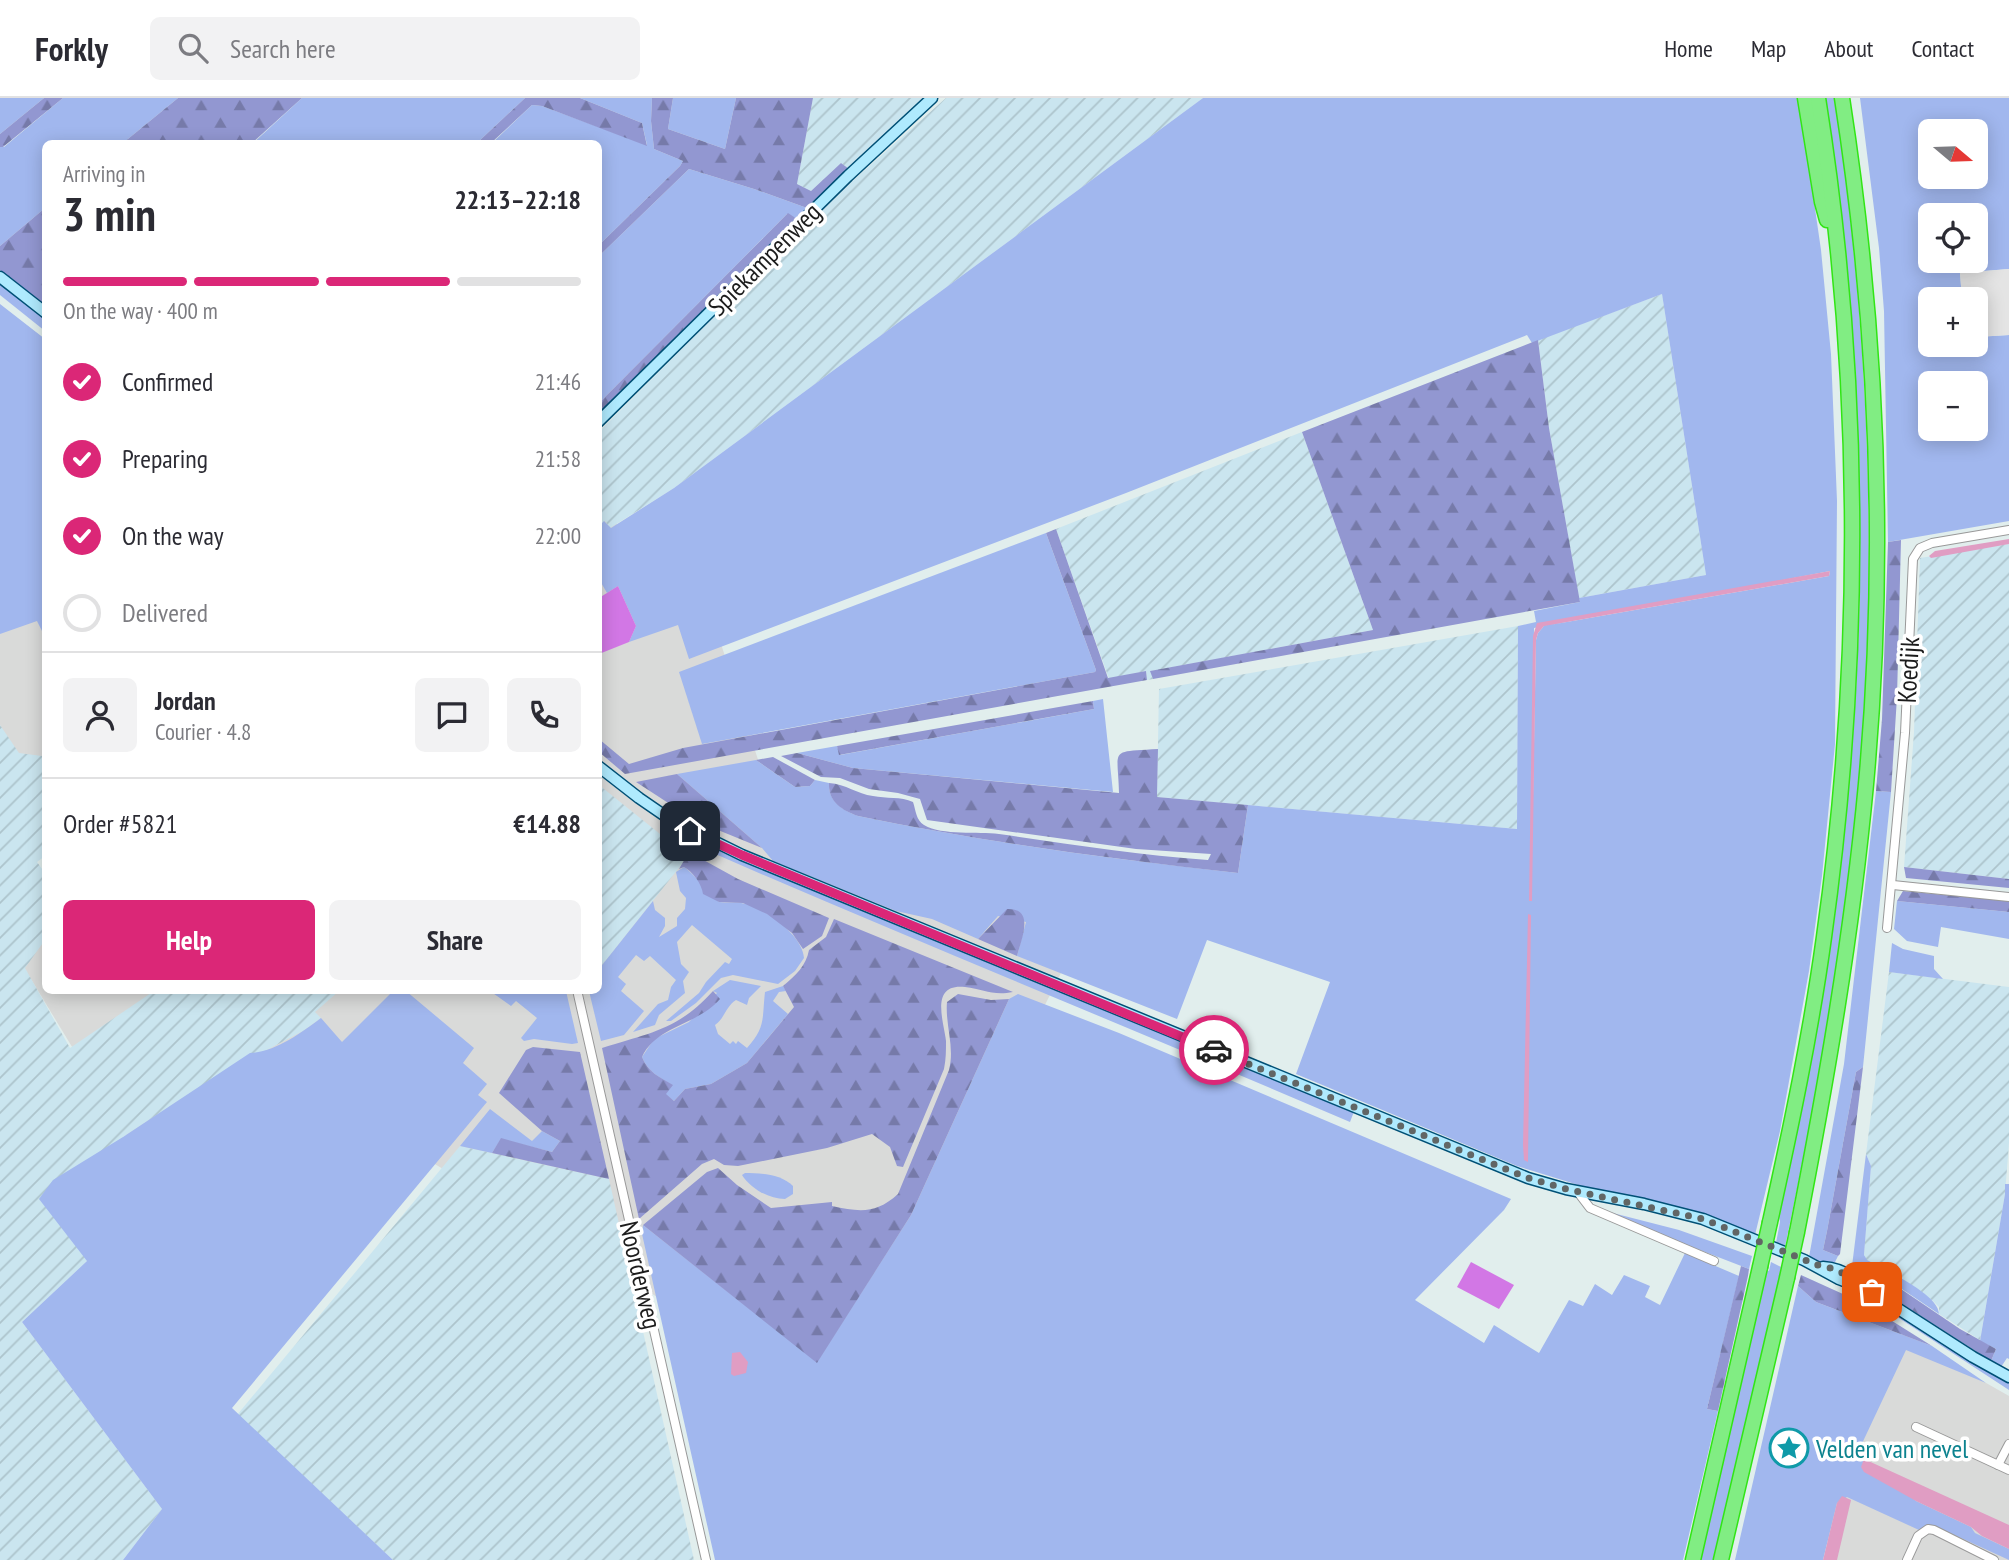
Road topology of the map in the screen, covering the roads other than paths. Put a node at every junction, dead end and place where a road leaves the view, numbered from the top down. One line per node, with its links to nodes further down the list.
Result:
1 (932, 98): 8 (main road, Spiekampenweg)
2 (1805, 98): 5 (highway)
3 (1818, 98): 5 (highway)
4 (1844, 98): 24 (highway, bridge)
5 (1838, 259): 23 (highway, bridge)
6 (0, 277): 7 (main road)
7 (42, 310)
8 (602, 418)
9 (2009, 530): 11 (street, Koedijk)
10 (602, 769): 15 (main road)
11 (1893, 885): 12 (street); 13 (street, Koedijk)
12 (2009, 897)
13 (1887, 928)
14 (578, 994): 22 (street, Noorderweg)
15 (1577, 1191): 16 (street); 17 (main road)
16 (1714, 1261)
17 (2009, 1377)
18 (1916, 1426): 20 (street)
19 (2009, 1444): 20 (street)
20 (1998, 1465): 21 (street)
21 (2009, 1470)
22 (706, 1560)
23 (1693, 1560)
24 (1721, 1560)
25 (1907, 1560): 26 (street)
26 (1994, 1560)

